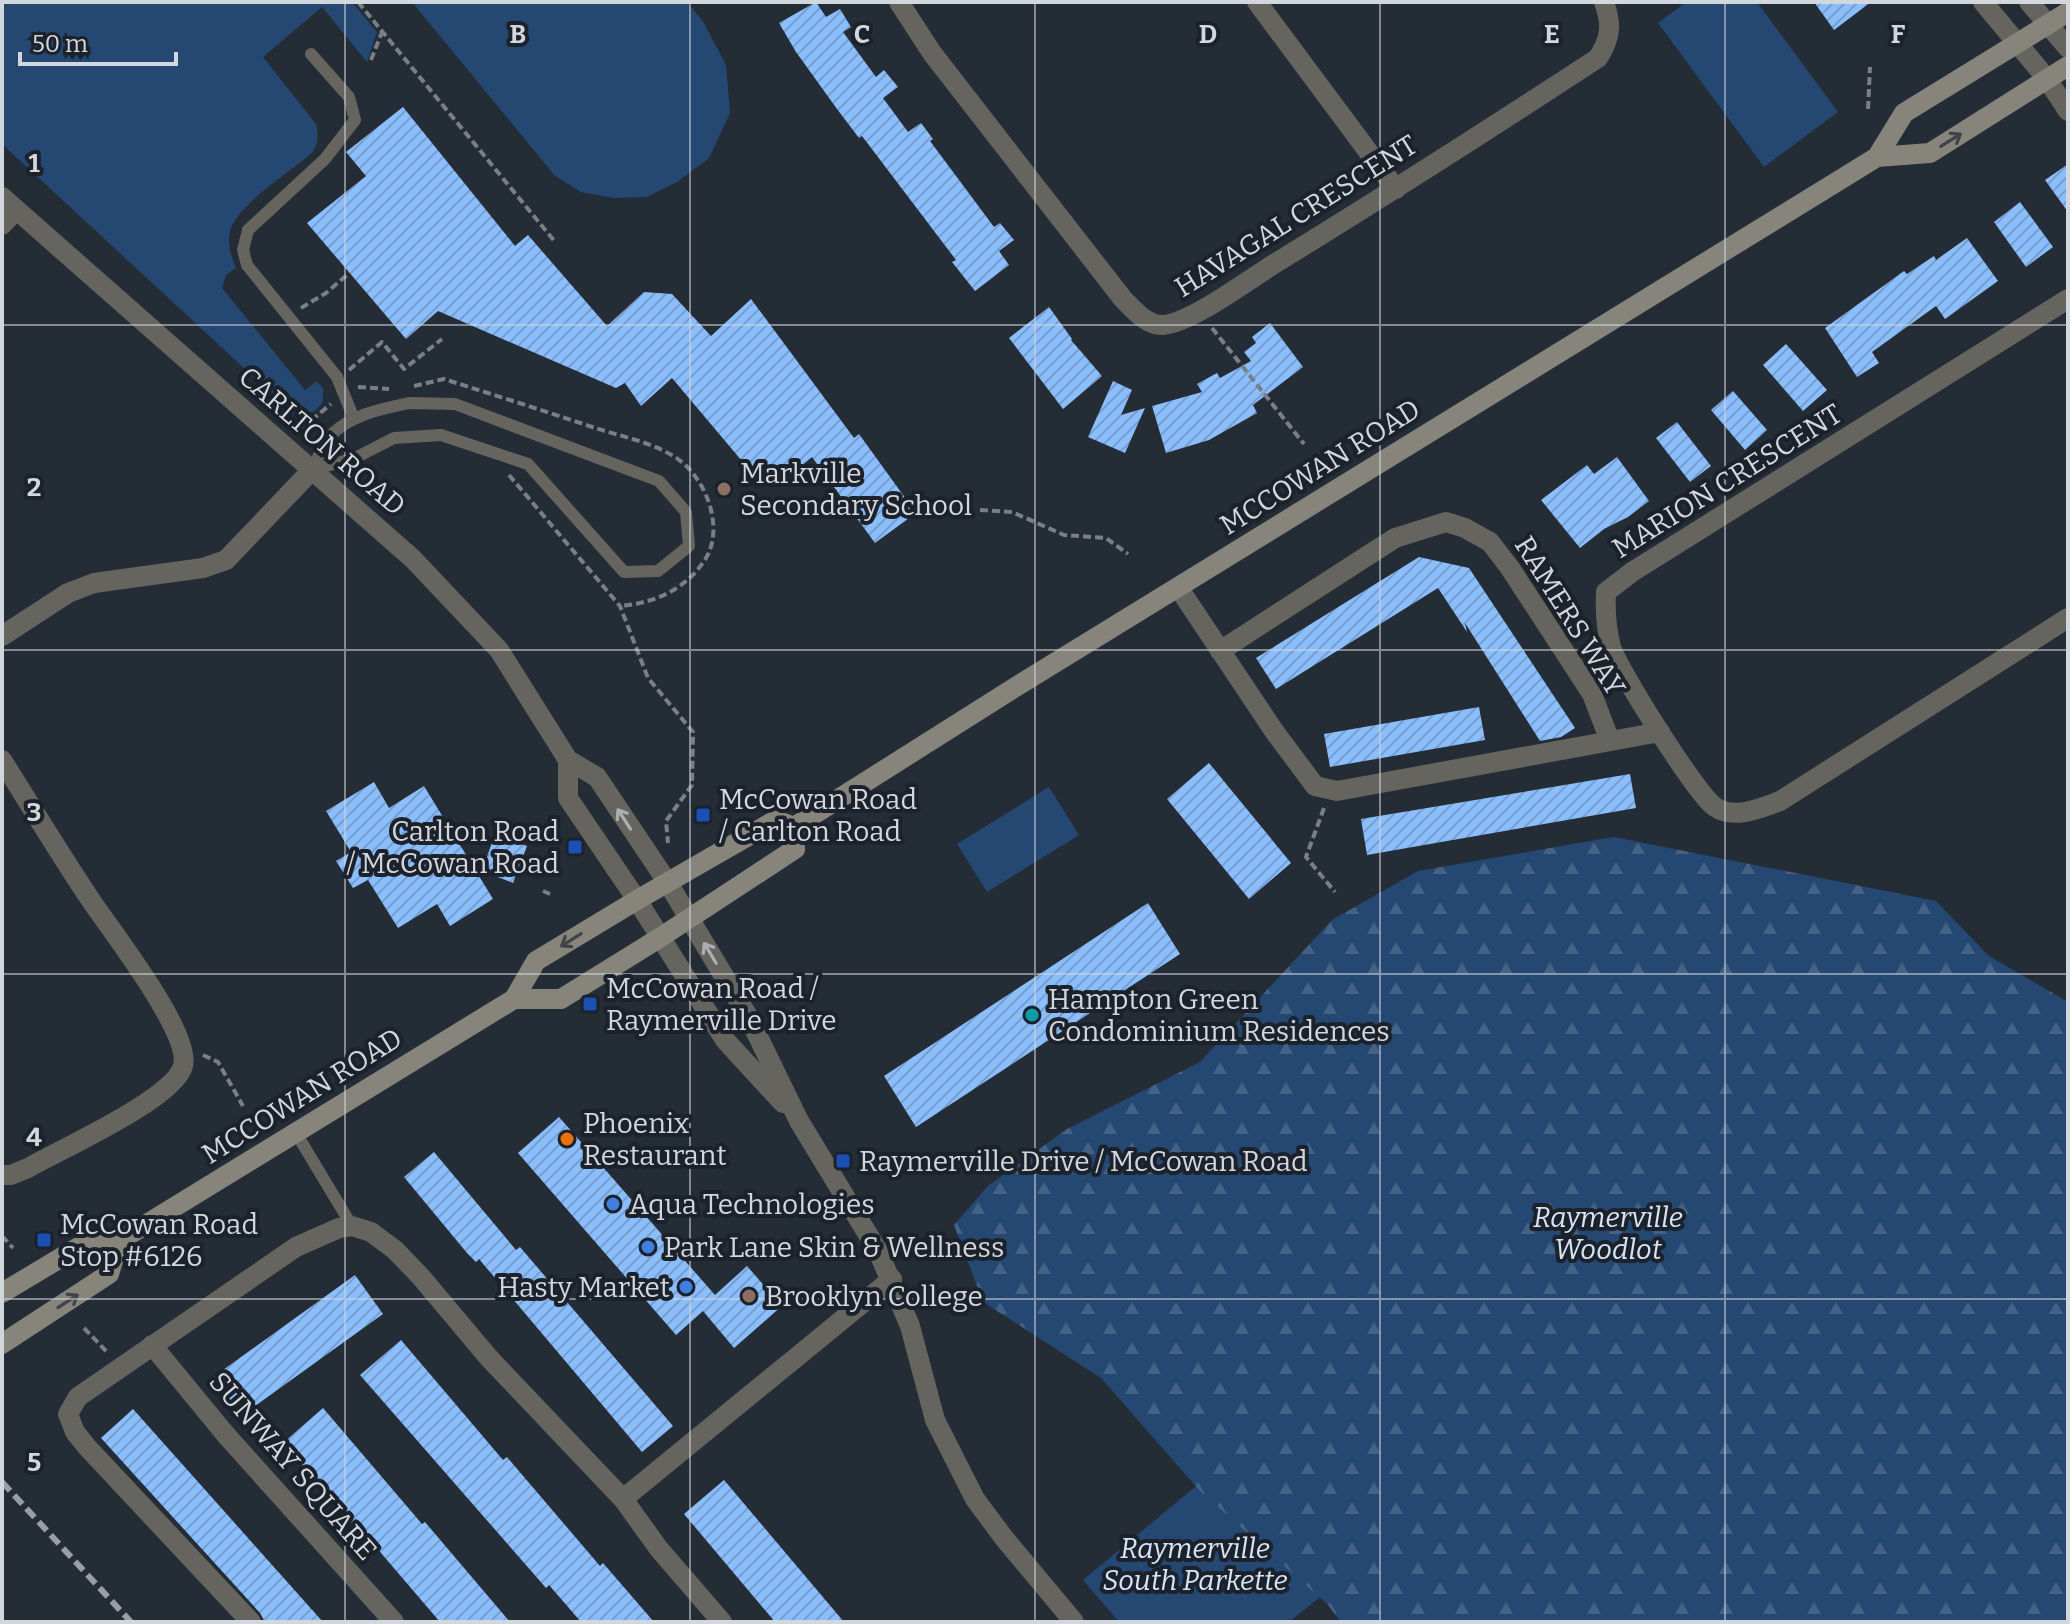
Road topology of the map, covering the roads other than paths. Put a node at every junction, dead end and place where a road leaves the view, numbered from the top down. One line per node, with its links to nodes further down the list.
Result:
1 (899, 2): 15 (street, HAVAGAL CRESCENT)
2 (1257, 2): 15 (street)
3 (1604, 2): 15 (street, HAVAGAL CRESCENT)
4 (1983, 2): 8 (street)
5 (2029, 2): 7 (street)
6 (2068, 12): 7 (main road, MCCOWAN ROAD)
7 (2048, 25): 8 (main road, MCCOWAN ROAD); 9 (street)
8 (2019, 44): 12 (street); 14 (main road, MCCOWAN ROAD)
9 (2068, 48)
10 (311, 54): 18 (lane)
11 (2068, 66): 12 (main road, MCCOWAN ROAD)
12 (2047, 79): 13 (street); 14 (main road, MCCOWAN ROAD, one-way to 12)
13 (2068, 111)
14 (1877, 157): 20 (main road, MCCOWAN ROAD)
15 (1396, 189)
16 (7, 211): 19 (street, CARLTON ROAD)
17 (2068, 299): 24 (street, MARION CRESCENT)
18 (354, 419): 19 (lane); 19 (lane)
19 (312, 470): 22 (street); 27 (street, CARLTON ROAD)
20 (1178, 587): 23 (street); 28 (main road, MCCOWAN ROAD)
21 (2068, 618): 24 (street, MARION CRESCENT)
22 (2, 636)
23 (1220, 651): 25 (street, RAMERS WAY); 25 (street, RAMERS WAY)
24 (1660, 732): 25 (street, RAMERS WAY)
25 (1610, 741)
26 (2, 760): 36 (street)
27 (568, 760): 29 (street, CARLTON ROAD, one-way to 27); 30 (street)
28 (794, 827): 29 (main road, MCCOWAN ROAD); 31 (main road)
29 (668, 883): 30 (main road, MCCOWAN ROAD); 31 (street, CARLTON ROAD)
30 (637, 900): 32 (street); 33 (main road, MCCOWAN ROAD, one-way to 33)
31 (689, 919): 32 (main road); 34 (street, CARLTON ROAD, one-way to 31)
32 (661, 937): 33 (main road); 34 (street)
33 (514, 999): 35 (main road, MCCOWAN ROAD)
34 (799, 1121): 39 (street)
35 (296, 1133): 37 (lane); 38 (main road, MCCOWAN ROAD)
36 (2, 1175)
37 (352, 1226): 42 (street); 43 (street)
38 (119, 1241): 40 (main road, MCCOWAN ROAD); 41 (main road, one-way to 38)
39 (892, 1279): 43 (street); 47 (street)
40 (2, 1293)
41 (2, 1344)
42 (152, 1345): 44 (street); 45 (street, SUNWAY SQUARE)
43 (623, 1499): 46 (street)
44 (251, 1622)
45 (394, 1622)
46 (722, 1622)
47 (1074, 1622)

